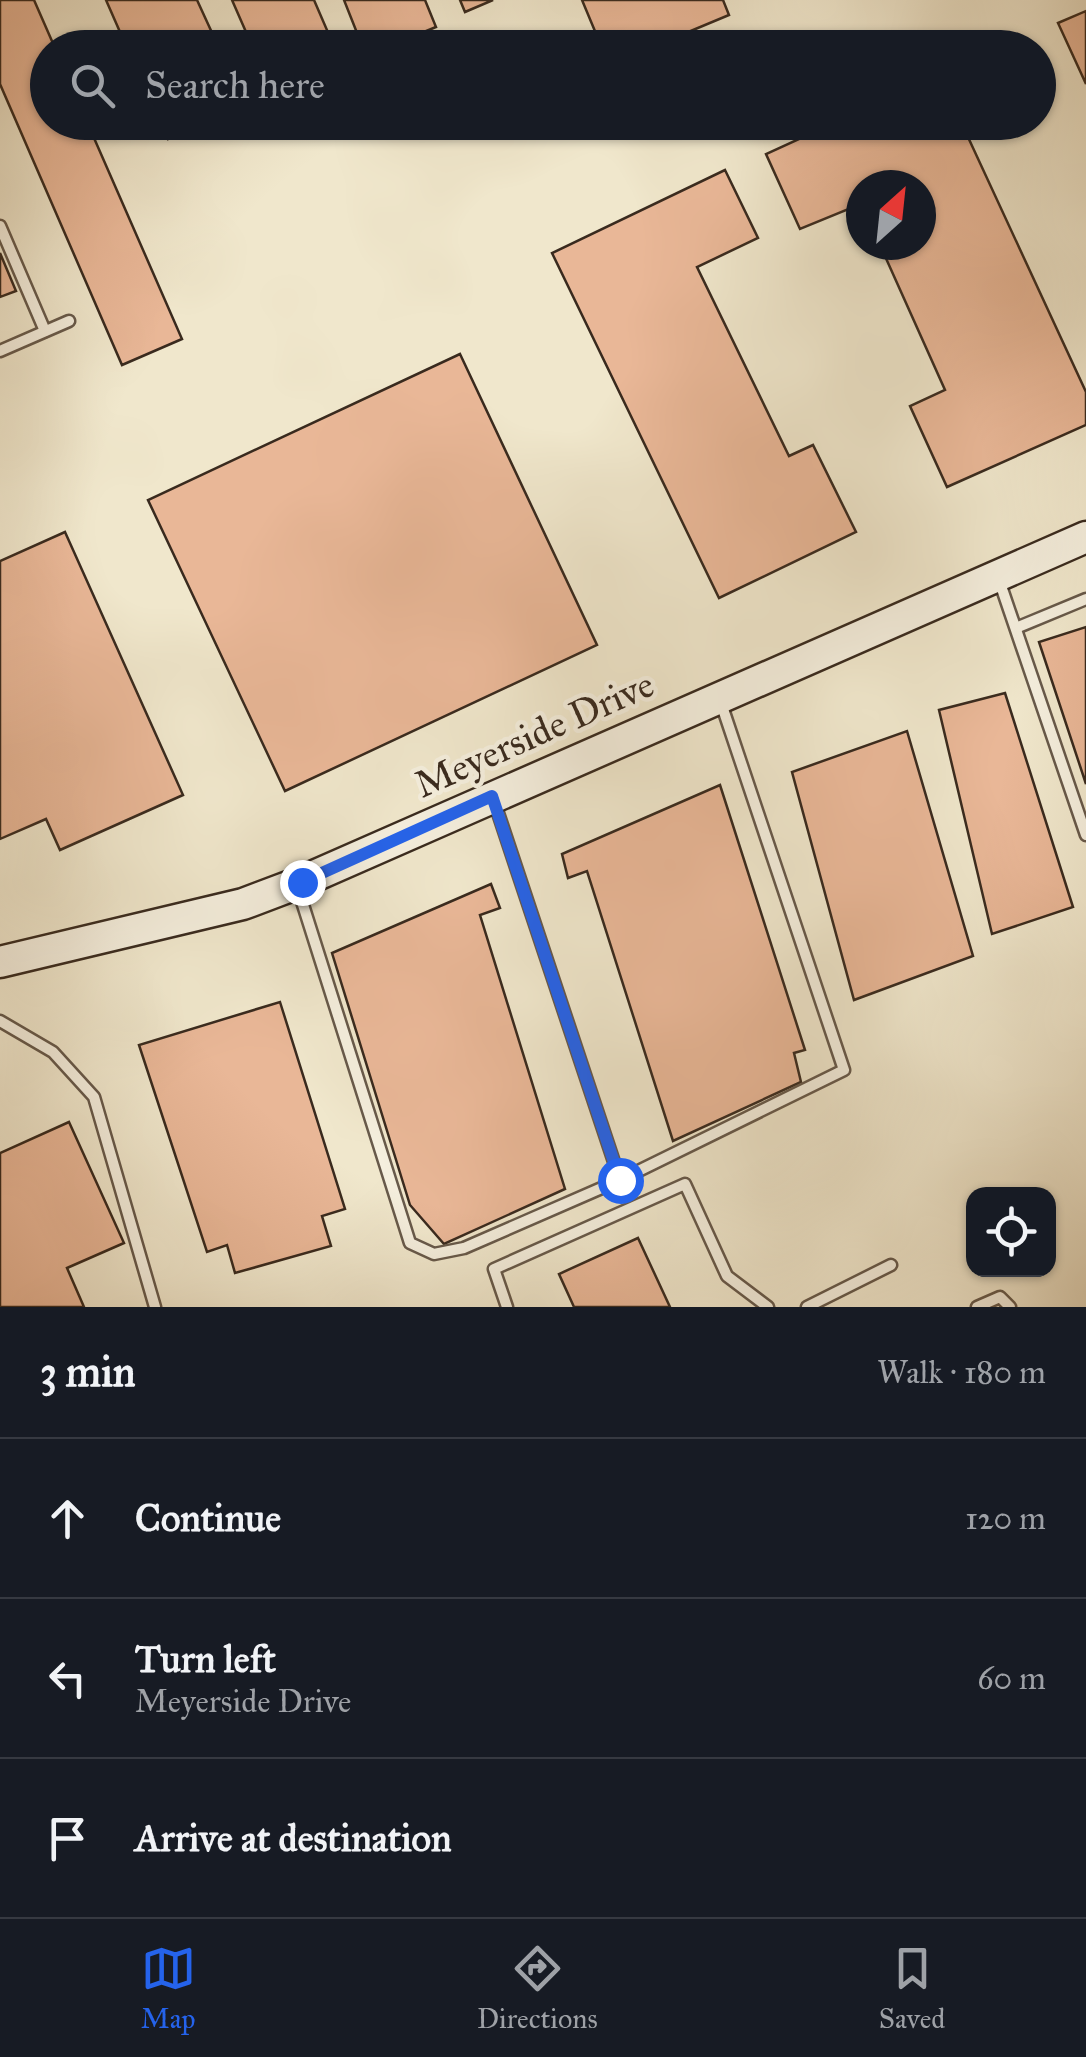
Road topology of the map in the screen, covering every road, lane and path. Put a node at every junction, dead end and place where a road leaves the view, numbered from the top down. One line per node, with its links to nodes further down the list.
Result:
1 (0, 226): 3 (lane)
2 (69, 321): 3 (lane)
3 (45, 331): 4 (lane)
4 (0, 351)
5 (1086, 537): 6 (street, Meyerside Drive)
6 (998, 574): 8 (lane); 9 (street, Meyerside Drive)
7 (1086, 600): 8 (lane)
8 (1016, 628): 11 (lane)
9 (719, 696): 10 (street, Meyerside Drive); 15 (lane)
10 (492, 796): 12 (street, Meyerside Drive); 15 (lane)
11 (1086, 835)
12 (296, 884): 13 (street, Meyerside Drive); 15 (lane)
13 (0, 962)
14 (0, 1021): 17 (lane)
15 (620, 1180)
16 (892, 1264): 20 (lane)
17 (155, 1307)
18 (506, 1307): 19 (lane)
19 (768, 1307)
20 (807, 1307)
21 (977, 1307): 22 (lane)
22 (1010, 1307)

